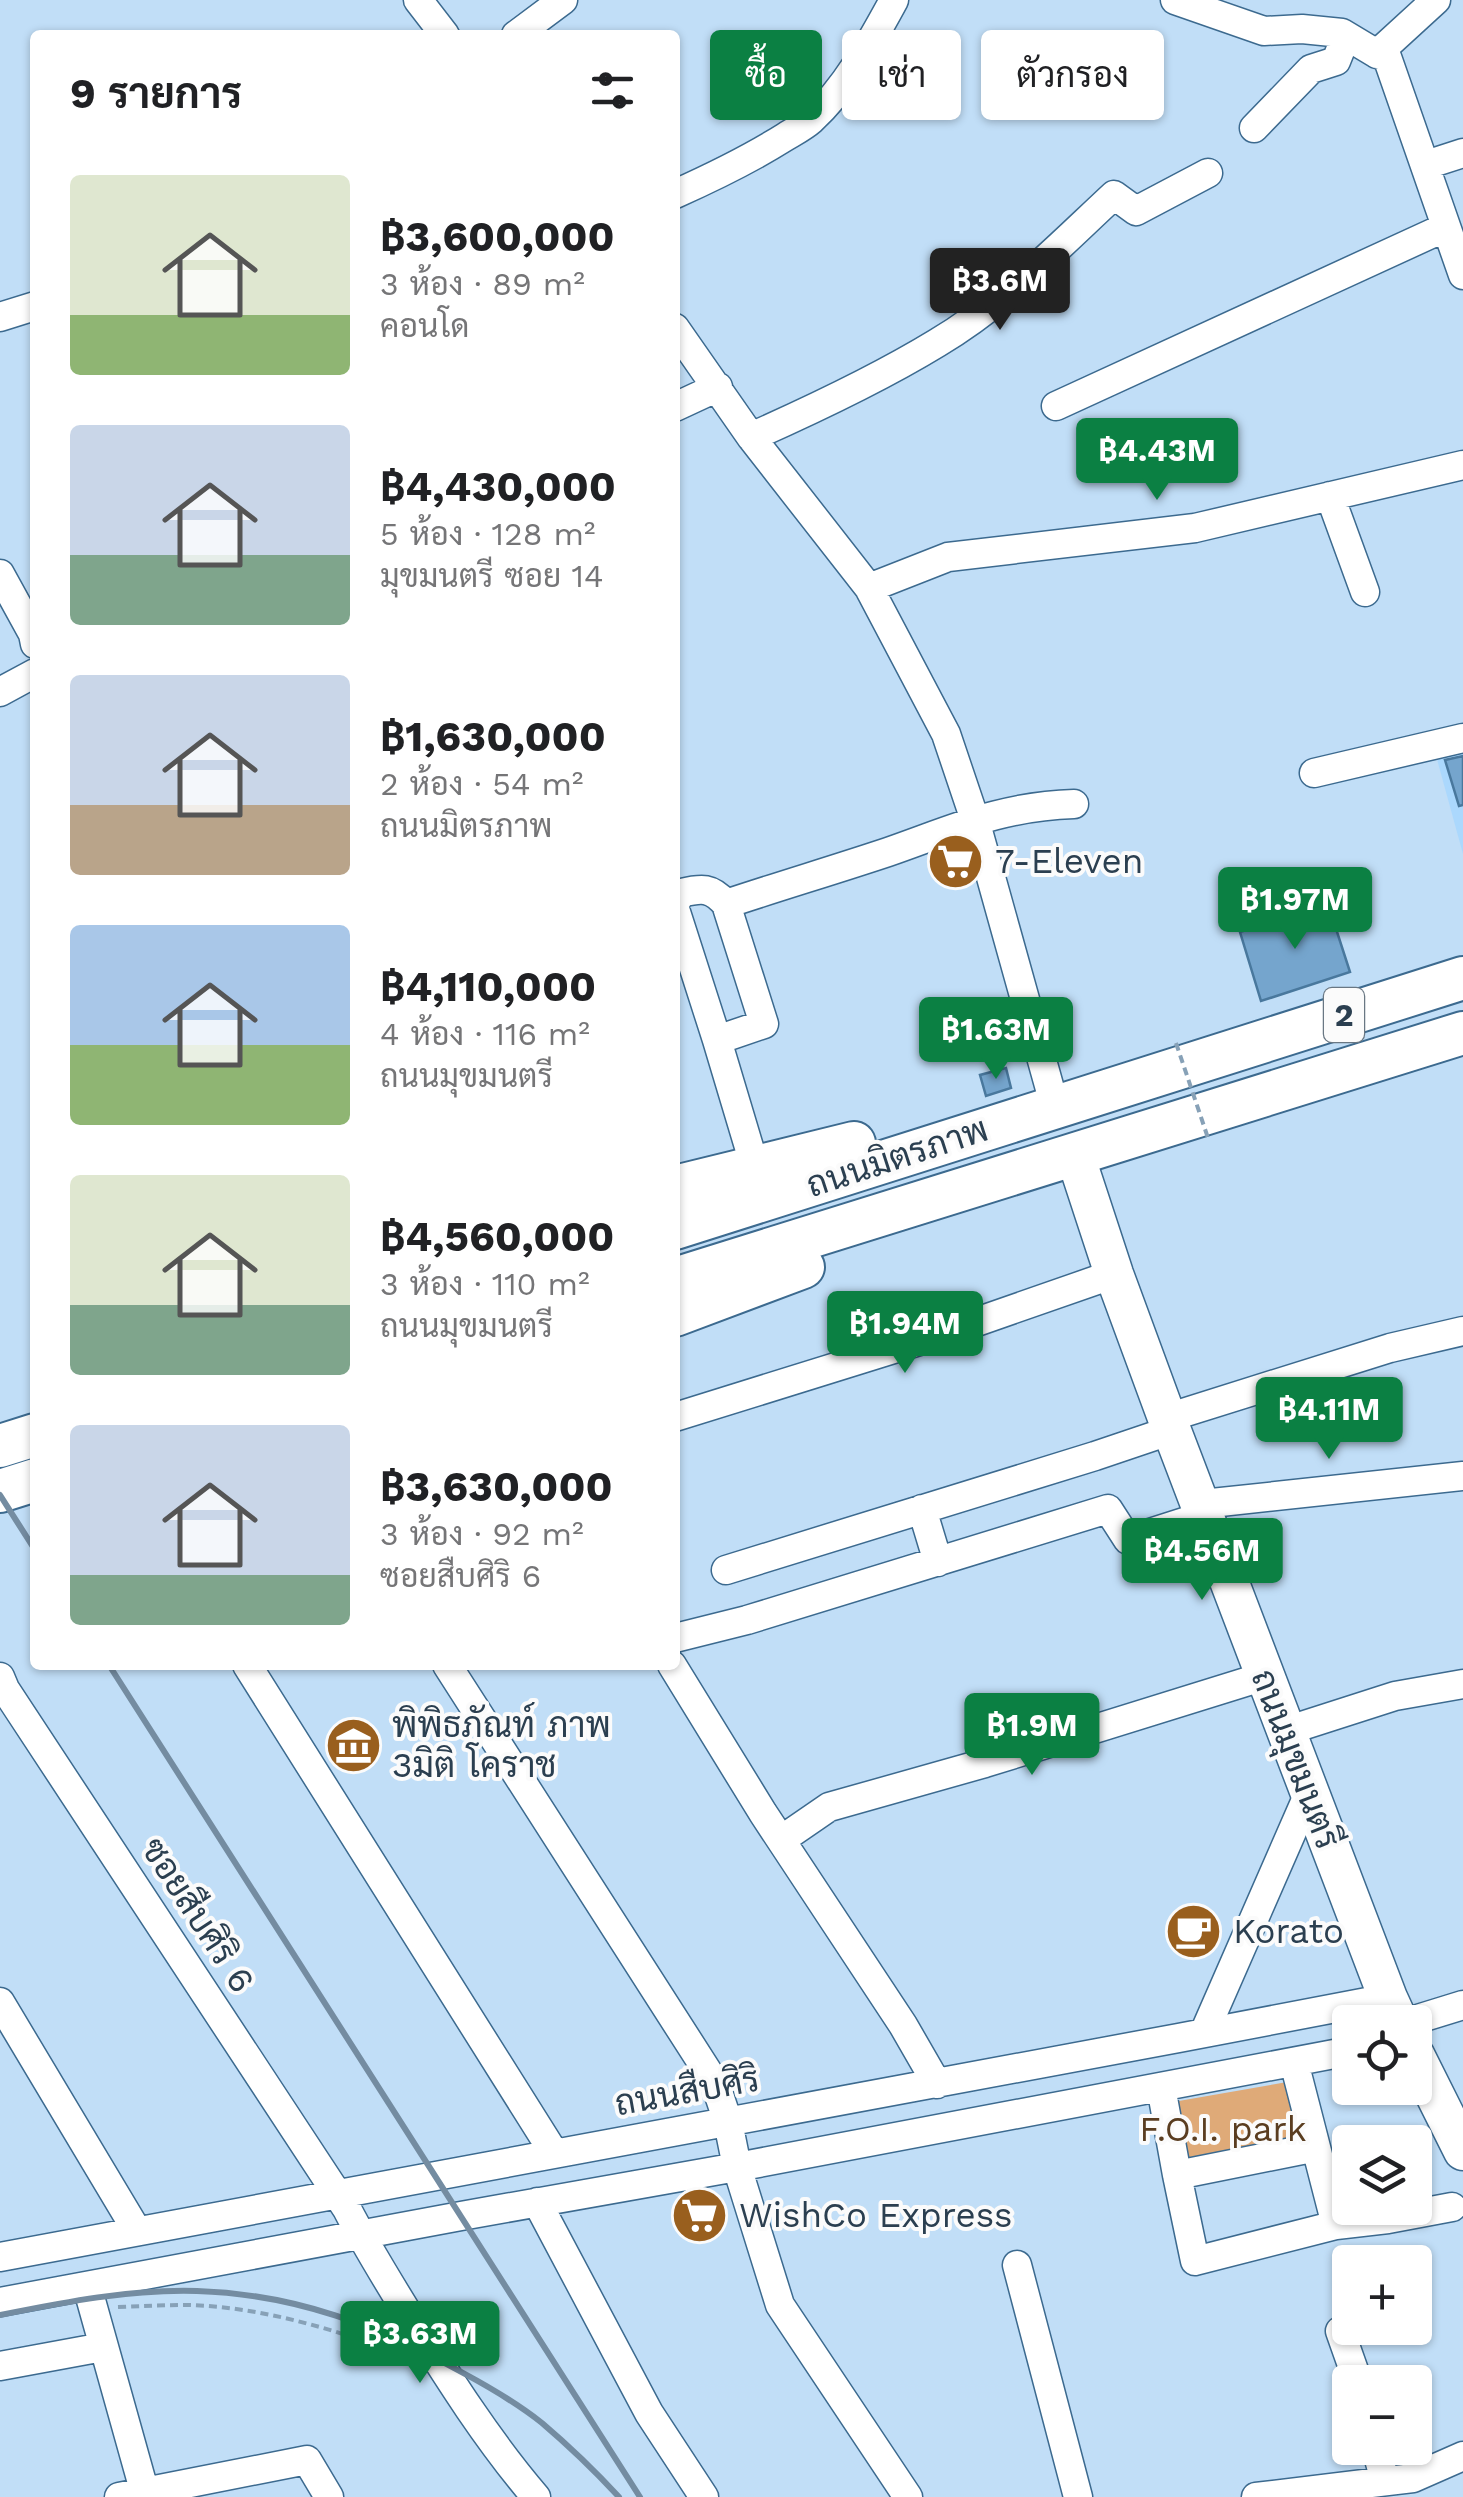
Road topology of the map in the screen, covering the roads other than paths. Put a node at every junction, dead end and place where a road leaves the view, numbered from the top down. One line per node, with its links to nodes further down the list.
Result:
1 (418, 0): 6 (street)
2 (563, 0): 7 (street)
3 (894, 0): 14 (street)
4 (1175, 0): 8 (street)
5 (1436, 0): 9 (street)
6 (436, 30)
7 (523, 30)
8 (1346, 36): 9 (street); 10 (street)
9 (1377, 54): 12 (street)
10 (1254, 128)
11 (1463, 153): 12 (street)
12 (1426, 165): 15 (street)
13 (1208, 174): 23 (street)
14 (680, 192)
15 (1446, 227): 16 (street); 22 (street)
16 (1463, 275)
17 (30, 308): 18 (street)
18 (0, 317)
19 (680, 335): 20 (street)
20 (718, 387): 21 (street); 23 (street)
21 (680, 406)
22 (1056, 406)
23 (751, 437): 27 (street)
24 (1463, 466): 25 (street)
25 (1330, 496): 27 (street); 28 (street)
26 (0, 574): 29 (street)
27 (869, 588): 35 (street)
28 (1365, 592)
29 (30, 629)
30 (30, 677): 31 (street)
31 (0, 692)
32 (1463, 738): 33 (street)
33 (1314, 774)
34 (1074, 804): 35 (street)
35 (975, 820): 37 (street); 42 (street)
36 (680, 898): 37 (street)
37 (726, 904): 41 (street)
38 (680, 914): 41 (street)
39 (1463, 978): 42 (highway, ถนนมิตรภาพ / 2)
40 (1463, 1033): 43 (highway, ถนนมิตรภาพ / 2)
41 (716, 1040): 45 (street)
42 (1055, 1106): 44 (highway, ถนนมิตรภาพ / 2)
43 (1075, 1155): 47 (highway, ถนนมิตรภาพ / 2); 49 (main road, ถนนมุขมนตรี)
44 (888, 1159): 45 (highway); 48 (highway, ถนนมิตรภาพ / 2)
45 (755, 1167): 46 (highway)
46 (680, 1186)
47 (902, 1209): 50 (highway, ถนนมิตรภาพ / 2); 51 (highway)
48 (680, 1226)
49 (1114, 1274): 53 (street); 54 (main road, ถนนมุขมนตรี)
50 (680, 1277)
51 (680, 1314)
52 (1463, 1330): 54 (street)
53 (680, 1415)
54 (1169, 1424): 60 (street); 61 (main road, ถนนมุขมนตรี)
55 (30, 1437): 56 (highway)
56 (0, 1446)
57 (1463, 1476): 61 (street)
58 (30, 1482): 59 (highway)
59 (0, 1491)
60 (922, 1509): 62 (street); 63 (street)
61 (1204, 1510): 62 (street); 68 (main road, ถนนมุขมนตรี)
62 (938, 1562): 64 (street)
63 (726, 1570)
64 (680, 1637)
65 (250, 1670): 88 (street)
66 (450, 1670): 85 (street)
67 (675, 1670): 73 (street)
68 (1265, 1676): 71 (main road, ถนนมุขมนตรี); 73 (street)
69 (0, 1677): 91 (street, ซอยสืบศิริ 6)
70 (1463, 1684): 71 (street)
71 (1286, 1732): 72 (main road, ถนนมุขมนตรี)
72 (1309, 1793): 75 (main road, ถนนมุขมนตรี); 79 (street)
73 (781, 1840): 82 (street)
74 (0, 2002): 97 (street)
75 (1394, 2005)
76 (1463, 2005): 77 (street, ถนนสืบศิริ)
77 (1432, 2010)
78 (1332, 2021): 79 (street, ถนนสืบศิริ)
79 (1204, 2034): 82 (street, ถนนสืบศิริ)
80 (1332, 2055): 81 (street)
81 (1294, 2062): 83 (street); 86 (street)
82 (937, 2084): 85 (street, ถนนสืบศิริ)
83 (1161, 2087): 89 (street); 90 (street)
84 (1432, 2089): 87 (main road)
85 (728, 2122): 88 (street, ถนนสืบศิริ); 89 (street)
86 (1314, 2146): 90 (street); 94 (street)
87 (1463, 2151)
88 (554, 2153): 91 (street, ถนนสืบศิริ)
89 (737, 2167): 92 (street); 114 (street)
90 (1177, 2175): 96 (street)
91 (335, 2194): 97 (street, ถนนสืบศิริ); 98 (street, ซอยสืบศิริ 6)
92 (537, 2202): 98 (street); 113 (street)
93 (1452, 2207): 95 (street)
94 (1332, 2211)
95 (1432, 2211)
96 (1336, 2225)
97 (137, 2231): 99 (street, ถนนสืบศิริ)
98 (360, 2235): 101 (street); 112 (street)
99 (0, 2257)
100 (1017, 2265): 115 (street)
101 (90, 2298): 102 (street); 103 (street)
102 (0, 2302)
103 (104, 2347): 104 (street); 110 (street)
104 (0, 2366)
105 (1463, 2456): 108 (street)
106 (1381, 2465): 107 (street)
107 (1385, 2481): 108 (street); 109 (street)
108 (1416, 2488)
109 (1304, 2494): 116 (street)
110 (136, 2496): 111 (street)
111 (329, 2497)
112 (536, 2497)
113 (704, 2497)
114 (908, 2497)
115 (1078, 2497)
116 (1256, 2497)

